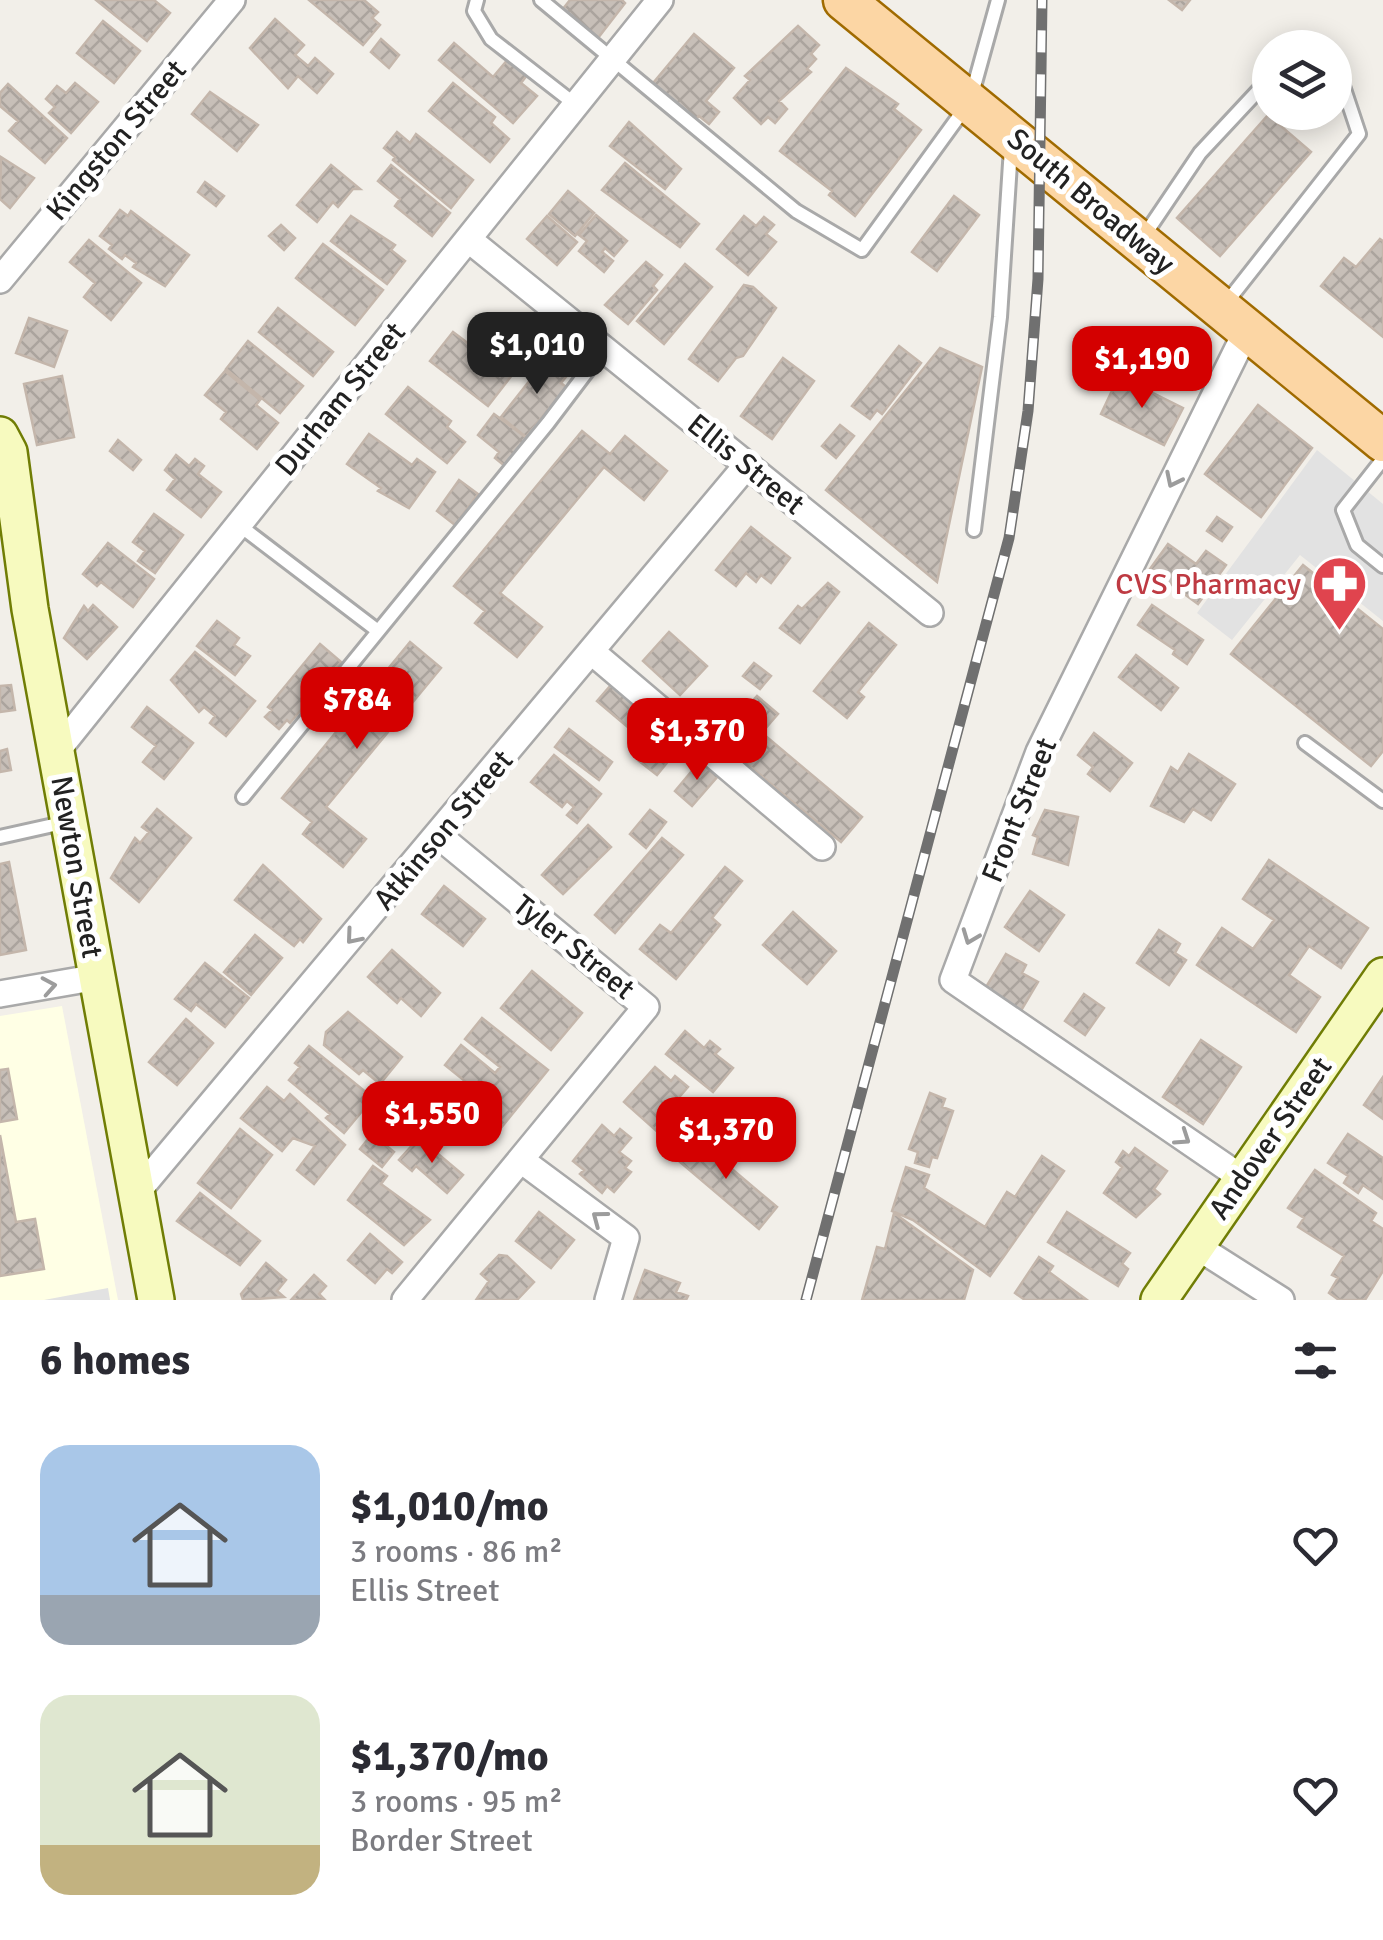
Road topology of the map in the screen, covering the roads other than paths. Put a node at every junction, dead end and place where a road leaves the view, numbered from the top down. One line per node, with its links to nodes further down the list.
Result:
1 (232, 0): 15 (street, Kingston Street)
2 (477, 0): 10 (lane)
3 (540, 0): 7 (lane)
4 (660, 0): 7 (street, Durham Street)
5 (844, 0): 9 (main road, South Broadway)
6 (998, 0): 9 (lane)
7 (612, 60): 9 (lane); 10 (street, Durham Street)
8 (1252, 97): 14 (lane)
9 (970, 102): 12 (main road, South Broadway)
10 (576, 105): 13 (street, Durham Street)
11 (1352, 113): 16 (lane)
12 (1012, 135): 14 (main road, South Broadway); 23 (lane)
13 (468, 239): 17 (street, Ellis Street); 22 (street, Durham Street)
14 (1141, 242): 16 (main road, South Broadway)
15 (0, 280)
16 (1234, 319): 19 (main road, South Broadway); 40 (street, Front Street, one-way to 40)
17 (604, 349): 21 (street, Ellis Street); 26 (lane)
18 (0, 435): 29 (main road, Newton Street)
19 (1383, 440)
20 (1383, 459): 24 (lane)
21 (748, 466): 25 (street, Ellis Street); 27 (street, Atkinson Street)
22 (239, 525): 26 (lane); 29 (street, Durham Street)
23 (974, 530)
24 (1383, 566)
25 (930, 614)
26 (378, 630): 30 (lane)
27 (592, 652): 33 (street, Atkinson Street); 35 (street)
28 (1304, 743): 31 (lane)
29 (56, 752): 32 (main road, Newton Street)
30 (244, 797)
31 (1383, 802)
32 (69, 822): 34 (lane); 37 (main road, Newton Street)
33 (439, 836): 39 (street, Tyler Street); 41 (street, Atkinson Street, one-way to 41)
34 (0, 837)
35 (822, 847)
36 (1383, 976): 40 (main road, Andover Street)
37 (98, 977): 38 (street, one-way to 37); 41 (main road, Newton Street)
38 (0, 994)
39 (520, 1160): 44 (street, Tyler Street); 45 (street, one-way to 39)
40 (1242, 1178): 42 (main road, Andover Street)
41 (137, 1192): 43 (main road, Newton Street)
42 (1196, 1246): 46 (main road, Andover Street); 47 (street)
43 (156, 1300)
44 (405, 1300)
45 (608, 1300)
46 (1158, 1300)
47 (1281, 1300)

